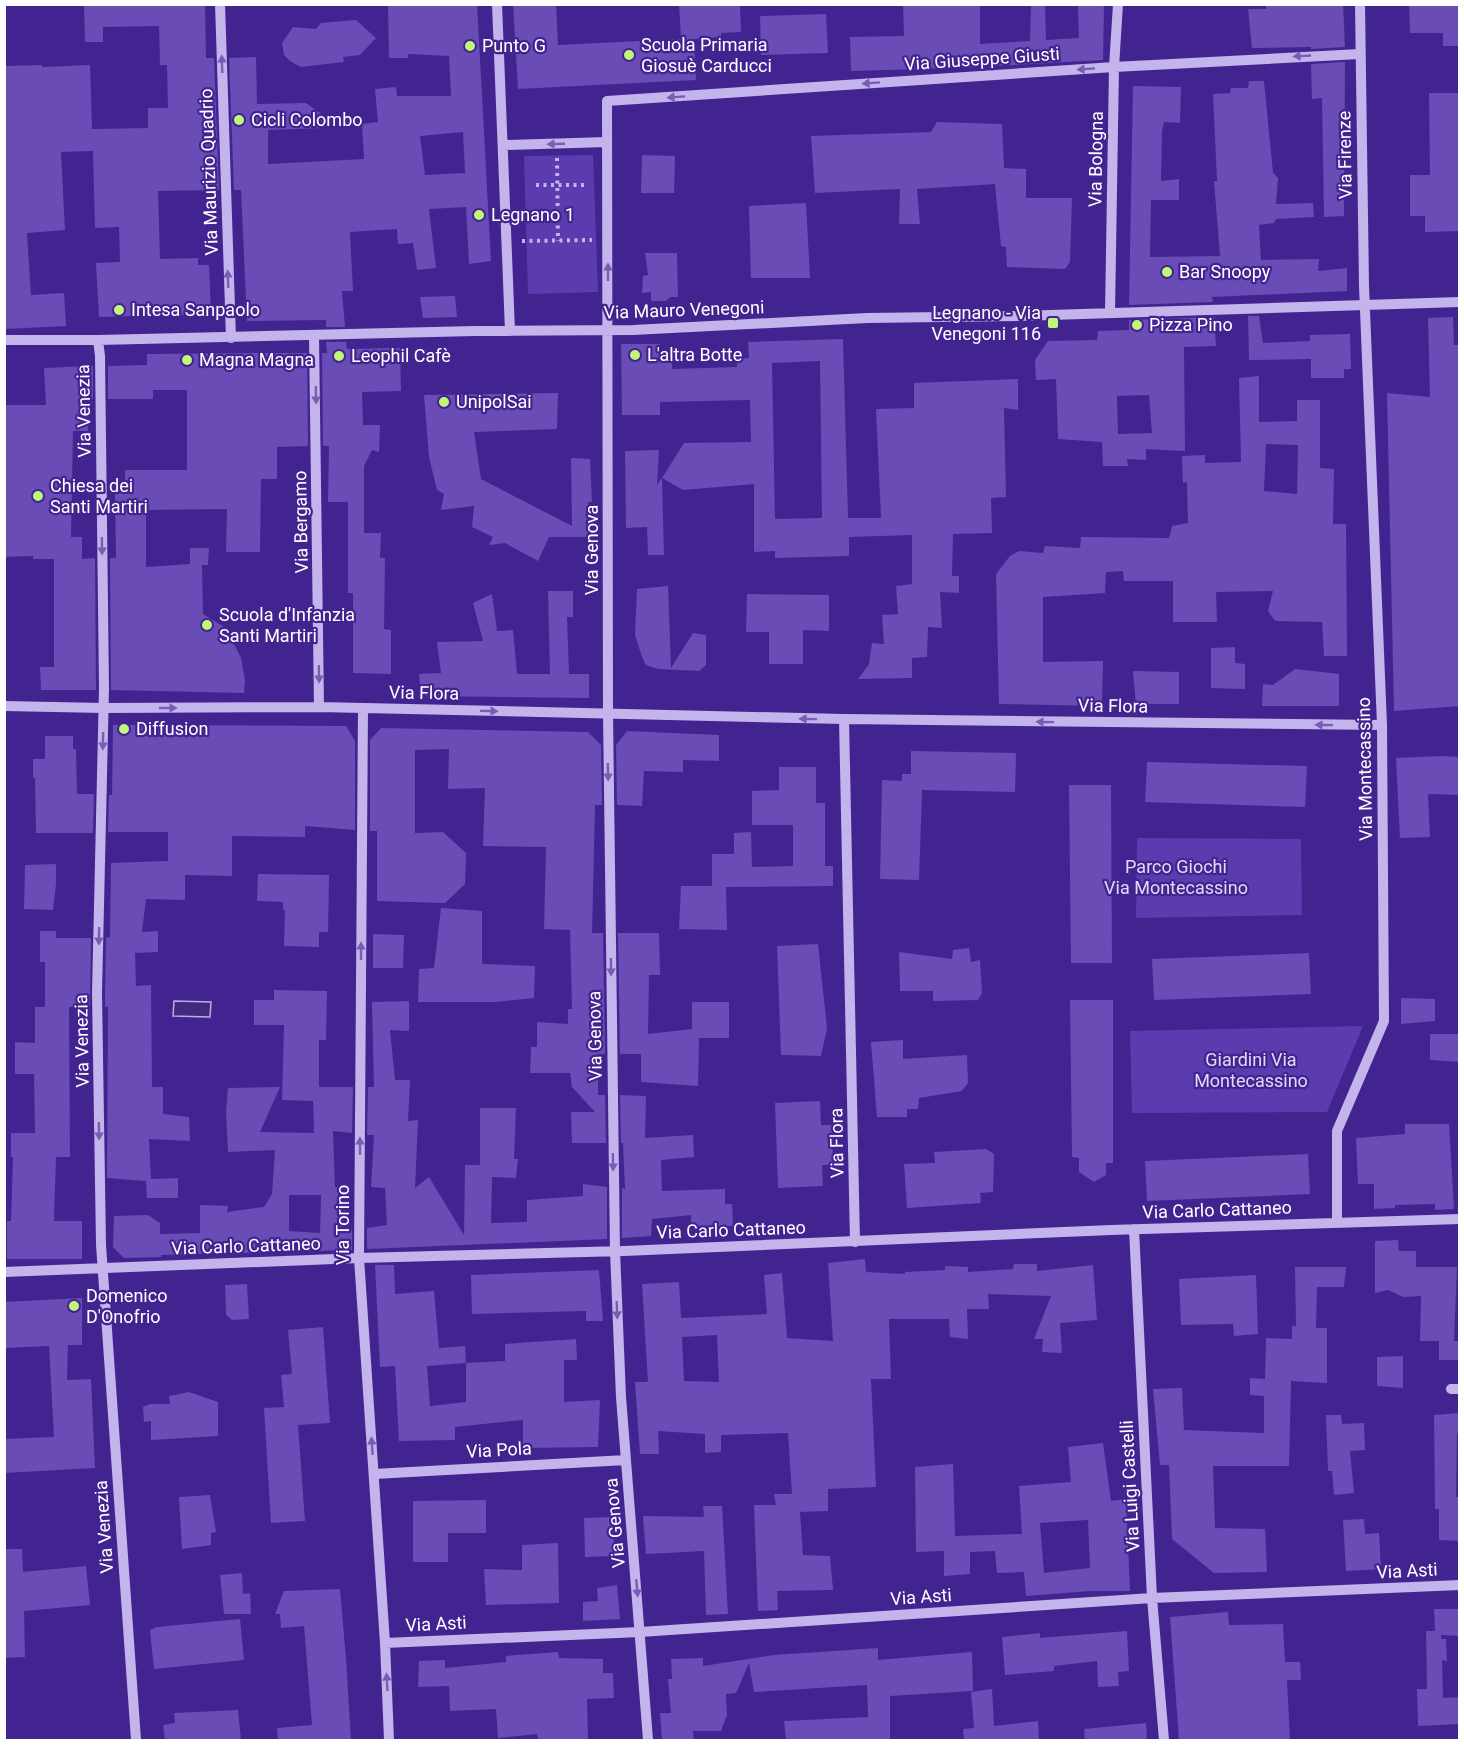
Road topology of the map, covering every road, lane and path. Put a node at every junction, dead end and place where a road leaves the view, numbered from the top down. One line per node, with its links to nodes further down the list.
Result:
1 (220, 4): 23 (street, Via Maurizio Quadrio, one-way to 1)
2 (497, 4): 10 (street)
3 (1118, 4): 6 (street, Via Bologna)
4 (1360, 4): 5 (street, Via Firenze)
5 (1360, 54): 6 (street, Via Giuseppe Giusti, one-way to 6); 18 (street, Via Firenze)
6 (1114, 67): 7 (street, Via Giuseppe Giusti, one-way to 7); 19 (street, Via Bologna)
7 (607, 101): 8 (street, Via Genova)
8 (608, 142): 9 (street); 14 (street, Via Genova)
9 (557, 144): 10 (street, one-way to 10); 13 (path)
10 (504, 145): 16 (street)
11 (586, 184): 13 (path)
12 (536, 185): 13 (path)
13 (557, 185): 15 (path)
14 (608, 240): 15 (path); 20 (street, Via Genova, one-way to 14)
15 (558, 241): 16 (path)
16 (508, 242): 21 (street)
17 (1460, 302): 18 (street, Via Mauro Venegoni)
18 (1365, 305): 19 (street, Via Mauro Venegoni); 32 (street, Via Montecassino)
19 (1110, 313): 20 (street, Via Mauro Venegoni)
20 (609, 330): 21 (street, Via Mauro Venegoni); 30 (street, Via Genova)
21 (510, 331): 22 (street, Via Mauro Venegoni)
22 (314, 336): 23 (street, Via Mauro Venegoni); 27 (street, Via Bergamo, one-way to 27)
23 (231, 338): 25 (street, Via Mauro Venegoni)
24 (4, 340): 25 (street, Via Mauro Venegoni)
25 (98, 340): 28 (street, Via Venezia, one-way to 28)
26 (4, 706): 28 (street, Via Flora)
27 (319, 707): 28 (street, Via Flora, one-way to 27); 29 (street, Via Flora)
28 (104, 708): 39 (street, Via Venezia, one-way to 39)
29 (363, 709): 30 (street, Via Flora, one-way to 30); 38 (street, Via Torino, one-way to 29)
30 (608, 713): 31 (street, Via Flora, one-way to 30); 37 (street, Via Genova, one-way to 37)
31 (844, 719): 32 (street, Via Flora, one-way to 31); 36 (street, Via Flora)
32 (1382, 725): 34 (street, Via Montecassino)
33 (1460, 1219): 34 (street, Via Carlo Cattaneo)
34 (1337, 1222): 35 (street, Via Carlo Cattaneo)
35 (1134, 1229): 36 (street, Via Carlo Cattaneo); 44 (street, Via Luigi Castelli)
36 (855, 1242): 37 (street, Via Carlo Cattaneo)
37 (615, 1251): 38 (street, Via Carlo Cattaneo); 41 (street, Via Genova, one-way to 41)
38 (359, 1258): 39 (street, Via Carlo Cattaneo); 42 (street, Via Torino, one-way to 38)
39 (102, 1269): 40 (street, Via Carlo Cattaneo); 47 (street, Via Venezia)
40 (4, 1272)
41 (626, 1460): 42 (street, Via Pola); 45 (street, Via Genova, one-way to 45)
42 (374, 1474): 46 (street, Via Torino)
43 (1460, 1585): 44 (street, Via Asti)
44 (1152, 1598): 45 (street, Via Asti); 50 (street, Via Luigi Castelli)
45 (640, 1632): 46 (street, Via Asti); 49 (street, Via Genova)
46 (385, 1643): 48 (street, Via Torino, one-way to 46)
47 (136, 1740)
48 (389, 1740)
49 (648, 1740)
50 (1164, 1740)

